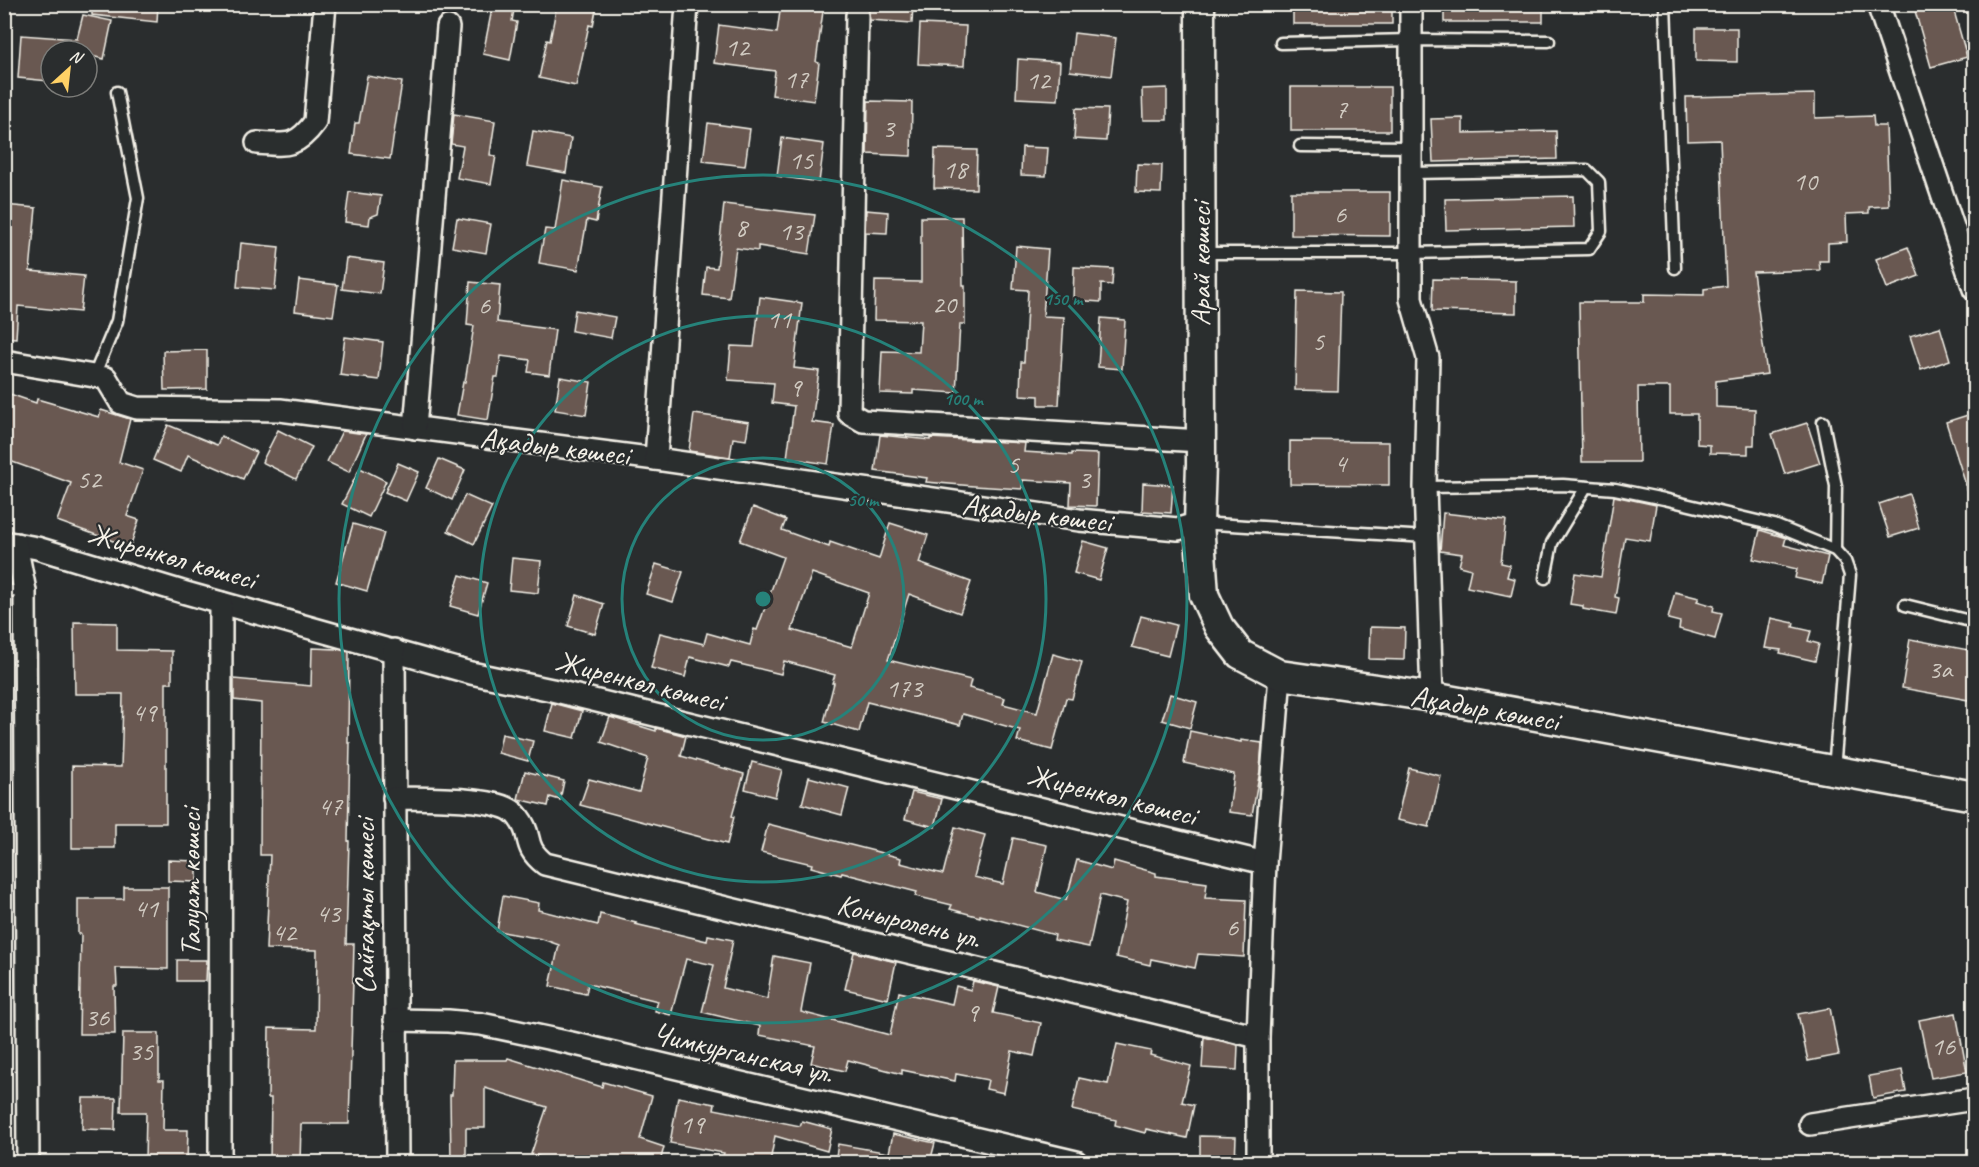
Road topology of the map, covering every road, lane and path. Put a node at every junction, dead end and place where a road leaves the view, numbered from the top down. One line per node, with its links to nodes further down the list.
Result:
1 (325, 4): 13 (street)
2 (687, 4): 26 (street)
3 (1200, 4): 17 (street, Арай көшесі)
4 (1411, 4): 9 (street)
5 (1665, 4): 19 (lane)
6 (1878, 4): 20 (street)
7 (857, 15): 25 (street)
8 (448, 27): 24 (street)
9 (1411, 40): 10 (lane); 11 (lane); 15 (street)
10 (1550, 40)
11 (1281, 43)
12 (117, 92): 22 (lane)
13 (257, 143)
14 (1300, 146): 15 (lane)
15 (1411, 147): 16 (street)
16 (1411, 173): 18 (street); 18 (lane)
17 (1200, 253): 18 (lane); 25 (street, Арай көшесі)
18 (1411, 253): 27 (street)
19 (1676, 268)
20 (1974, 289)
21 (4, 361): 22 (street, Ақадыр көшесі)
22 (94, 376): 24 (street, Ақадыр көшесі)
23 (1823, 422): 32 (lane)
24 (415, 428): 26 (street, Ақадыр көшесі)
25 (1201, 441): 29 (street, Арай көшесі)
26 (656, 459): 29 (street, Ақадыр көшесі)
27 (1425, 487): 28 (lane); 30 (street)
28 (1586, 487): 32 (lane); 33 (lane)
29 (1199, 524): 30 (lane); 39 (street, Ақадыр көшесі)
30 (1426, 537): 40 (street)
31 (10, 543): 34 (street); 35 (street, Жиренкөл көшесі)
32 (1835, 550): 41 (lane)
33 (1545, 578)
34 (15, 591): 49 (street)
35 (221, 603): 38 (street, Жиренкөл көшесі); 50 (street, Талуат көшесі)
36 (1905, 605): 37 (lane)
37 (1974, 622)
38 (394, 650): 43 (street, Сайғақты көшесі); 44 (street, Жиренкөл көшесі)
39 (1280, 675): 40 (street, Ақадыр көшесі); 44 (street)
40 (1432, 697): 41 (street, Ақадыр көшесі)
41 (1834, 771): 42 (street, Ақадыр көшесі)
42 (1974, 796)
43 (394, 798): 45 (street, Сайғақты көшесі); 46 (street, Коныролень ул.)
44 (1265, 863): 46 (street)
45 (395, 1020): 51 (street, Сайғақты көшесі); 52 (street, Чимкурганская ул.)
46 (1258, 1037): 53 (street)
47 (1974, 1100): 48 (street)
48 (1810, 1124)
49 (28, 1162)
50 (220, 1162)
51 (397, 1162)
52 (1076, 1162)
53 (1258, 1162)

